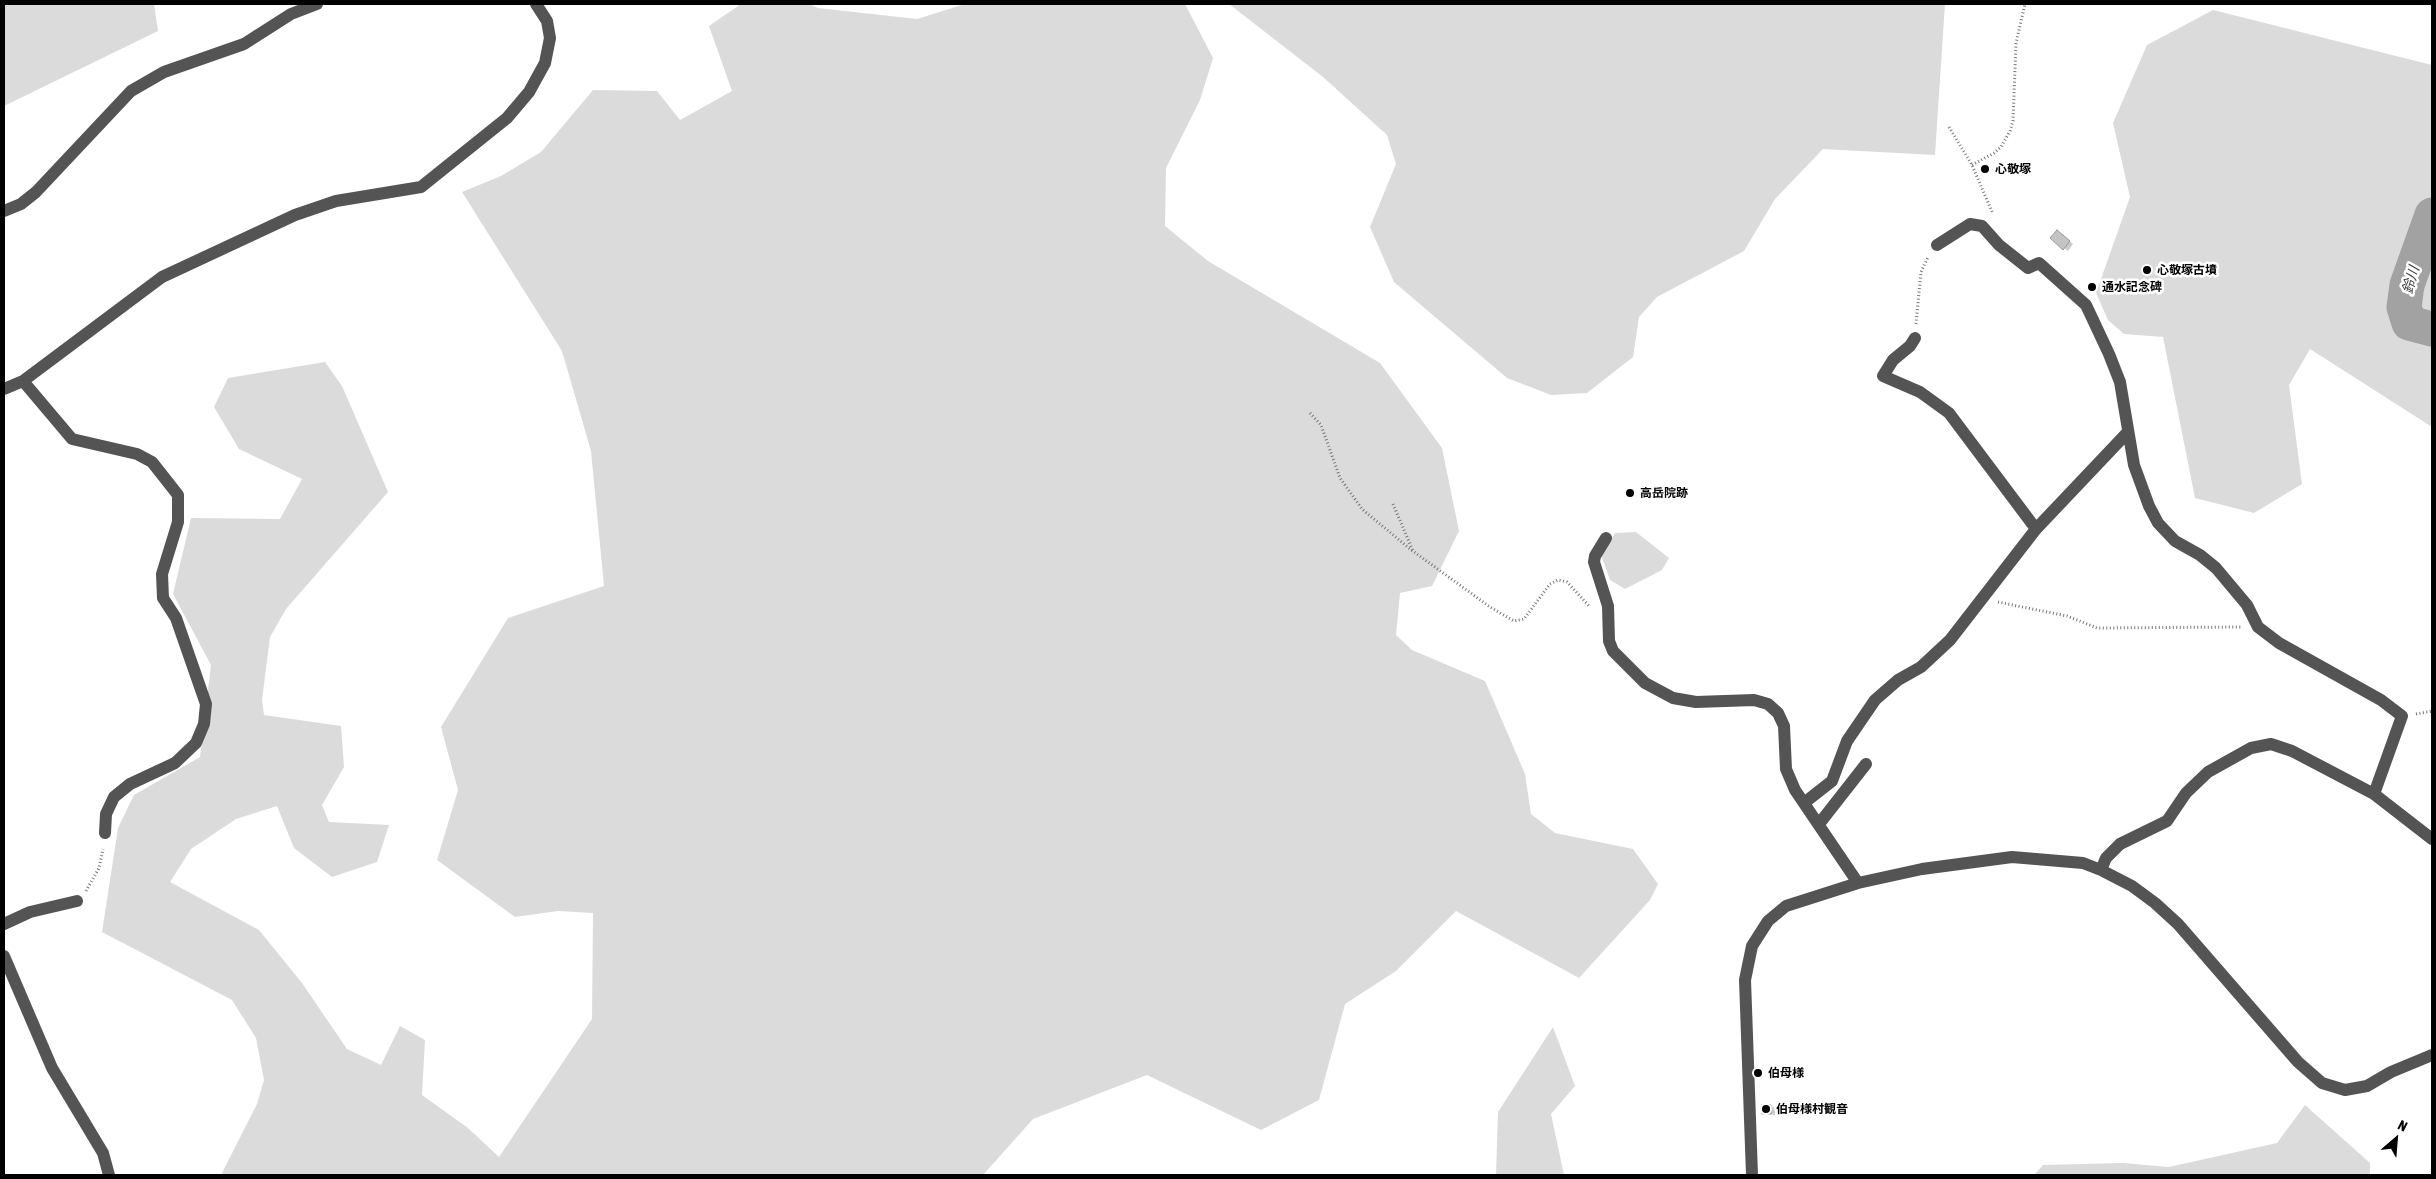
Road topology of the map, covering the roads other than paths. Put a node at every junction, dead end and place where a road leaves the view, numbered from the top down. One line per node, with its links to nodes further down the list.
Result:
1 (317, 4): 3 (street)
2 (536, 4): 6 (street)
3 (4, 211)
4 (1937, 245): 8 (street)
5 (1914, 338): 9 (street)
6 (23, 381): 7 (street); 15 (street)
7 (4, 389)
8 (2127, 433): 9 (street); 12 (street)
9 (2036, 529): 13 (street)
10 (1606, 538): 13 (street)
11 (1866, 764): 14 (street)
12 (2374, 794): 16 (street); 17 (street)
13 (1804, 803): 14 (street)
14 (1819, 824): 18 (street)
15 (105, 833)
16 (2432, 839)
17 (2101, 870): 18 (street); 22 (street)
18 (1858, 883): 24 (street)
19 (77, 901): 20 (street)
20 (4, 924)
21 (4, 956): 23 (street)
22 (2431, 1053)
23 (109, 1175)
24 (1752, 1175)

